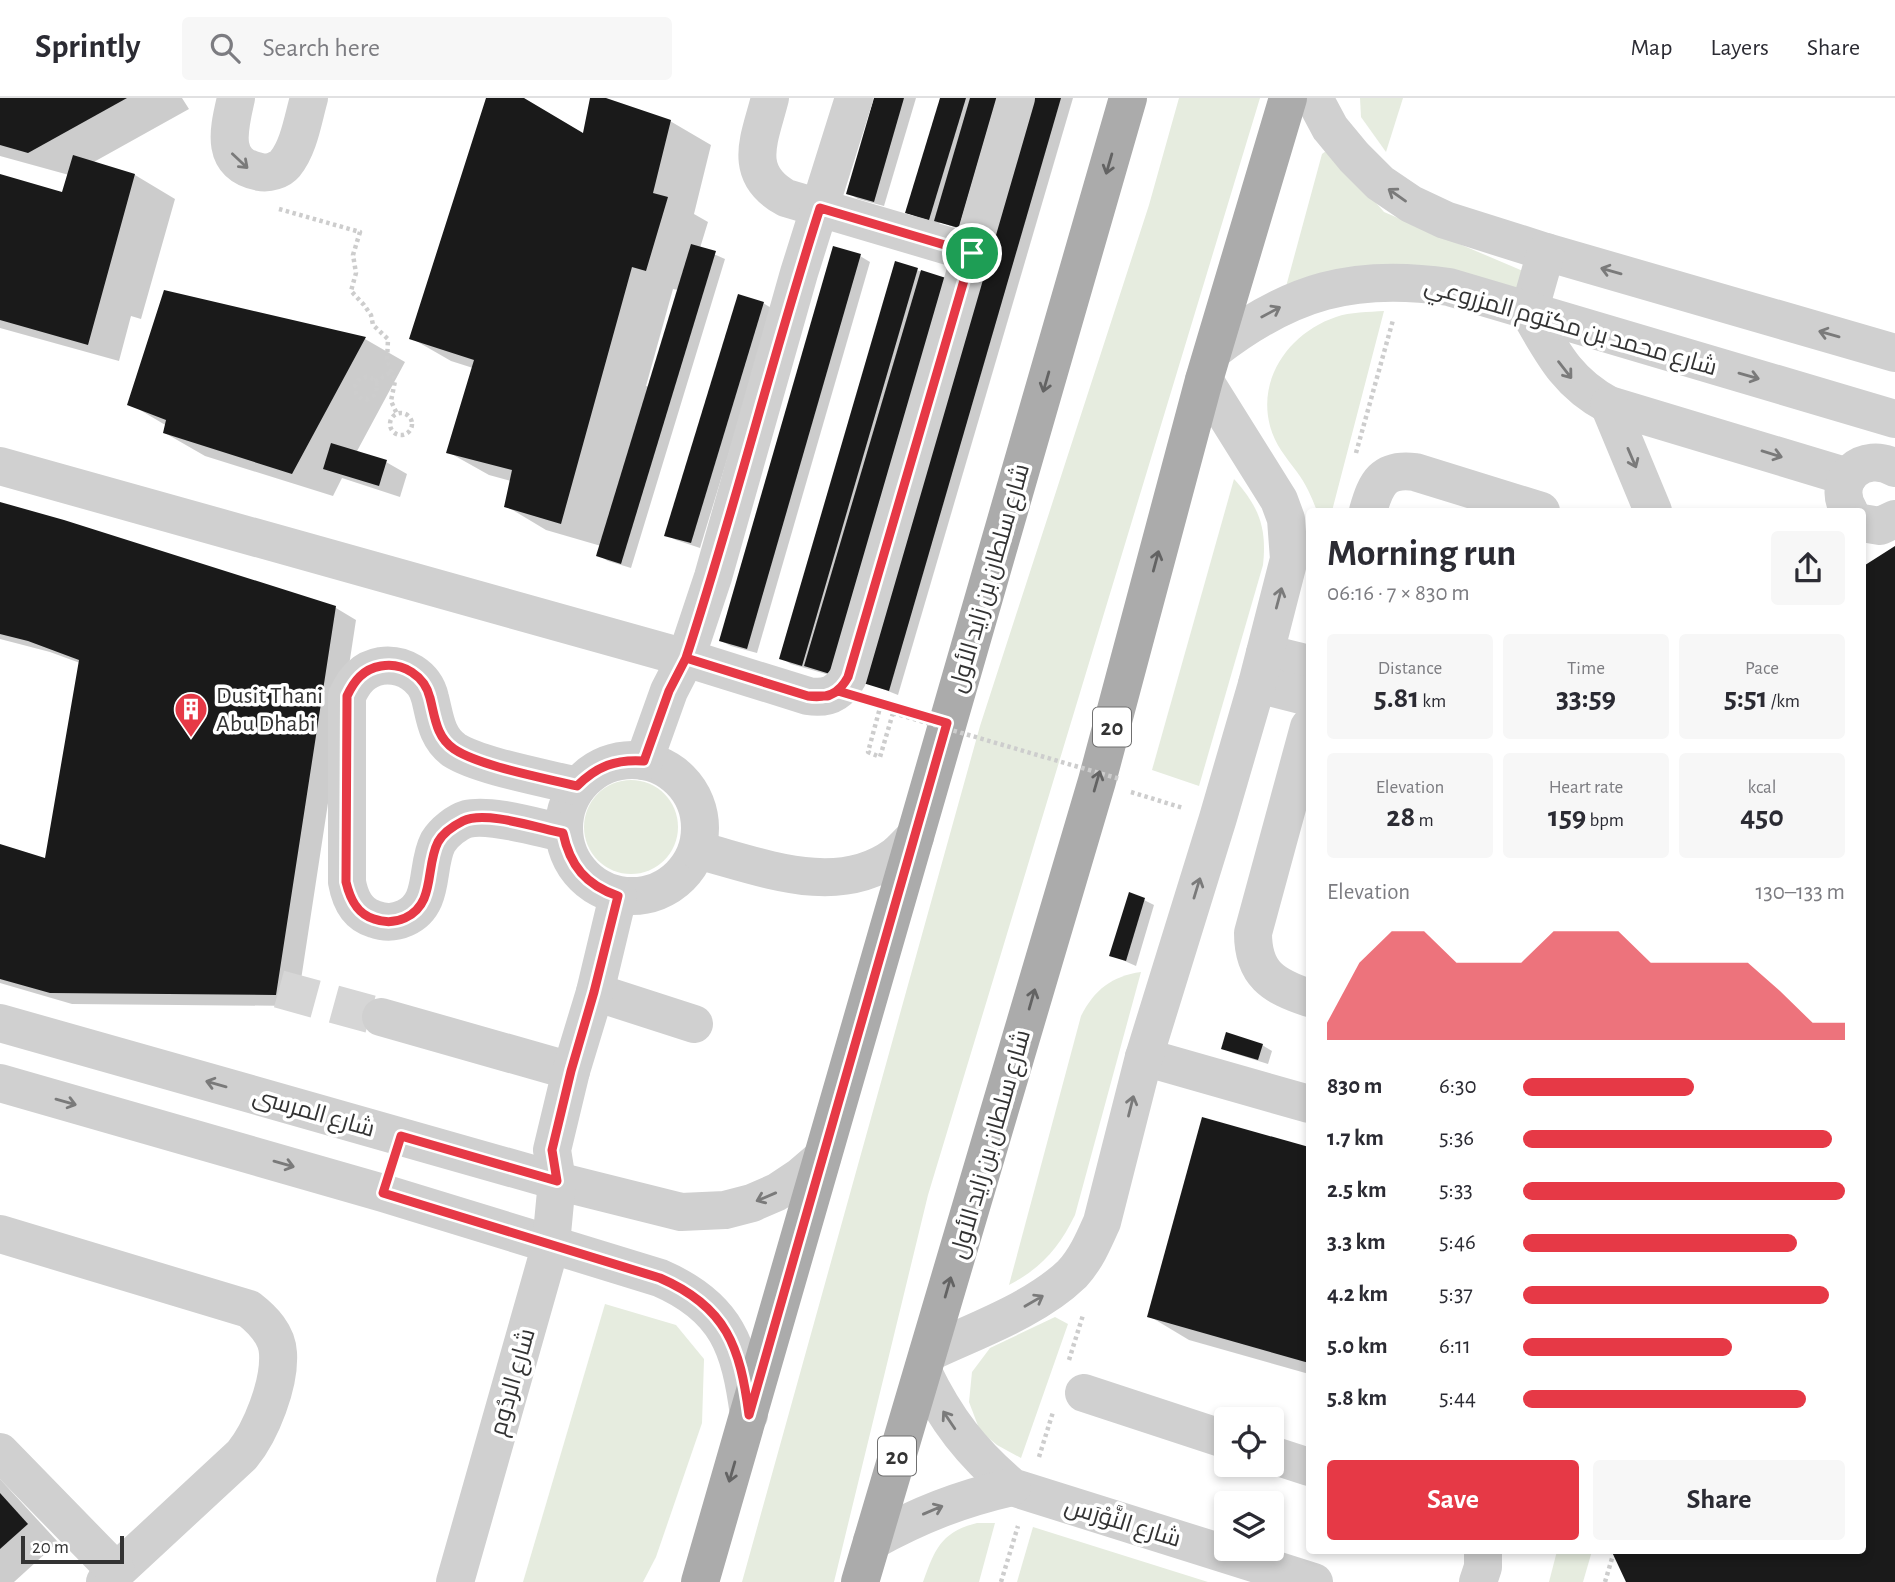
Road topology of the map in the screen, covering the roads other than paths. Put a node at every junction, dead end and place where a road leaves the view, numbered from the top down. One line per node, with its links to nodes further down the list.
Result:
1 (236, 98): 2 (street, one-way to 2)
2 (309, 98)
3 (770, 98): 9 (street)
4 (855, 98): 9 (street)
5 (1016, 98): 11 (street)
6 (1128, 98): 32 (main road, شارع سلطان بن زايد الأول, one-way to 32)
7 (1288, 98): 14 (main road, شارع سلطان بن زايد الأول / 20)
8 (1314, 98): 10 (street, one-way to 8)
9 (820, 208): 11 (street); 24 (street)
10 (1546, 252): 12 (street); 13 (street, one-way to 10)
11 (972, 253): 24 (street)
12 (1529, 312): 14 (street, شارع محمد بن مكتوم المزروعي, one-way to 12); 15 (street, شارع محمد بن مكتوم المزروعي, one-way to 15); 16 (street, one-way to 16)
13 (1895, 353)
14 (1209, 365): 26 (street, one-way to 14); 50 (main road, شارع سلطان بن زايد الأول / 20, one-way to 14)
15 (1841, 403): 17 (street, شارع محمد بن مكتوم المزروعي); 19 (street)
16 (1609, 405): 19 (street, one-way to 19); 22 (street, one-way to 22)
17 (1895, 419)
18 (0, 466): 24 (street)
19 (1856, 494): 23 (street)
20 (1369, 508): 21 (street)
21 (1531, 508)
22 (1652, 508)
23 (1895, 519)
24 (686, 658): 29 (street)
25 (1306, 664): 26 (street)
26 (1261, 668): 27 (street); 40 (street, one-way to 26)
27 (1306, 695)
28 (1306, 738): 36 (street)
29 (658, 767): 30 (street); 33 (street)
30 (577, 786): 31 (street); 31 (street)
31 (563, 833): 34 (street)
32 (915, 837): 33 (street); 45 (main road, شارع سلطان بن زايد الأول)
33 (697, 850): 34 (street)
34 (618, 896): 35 (street, شارع الردُوم)
35 (594, 992): 39 (street); 41 (street, شارع الردُوم)
36 (1306, 997)
37 (381, 1017): 41 (street)
38 (0, 1023): 44 (street, شارع المرسى, one-way to 38)
39 (694, 1024)
40 (1144, 1057): 43 (street); 50 (street, one-way to 40)
41 (571, 1071): 46 (street, شارع الردُوم)
42 (0, 1083): 47 (street, one-way to 47)
43 (1306, 1103)
44 (401, 1136): 46 (street, شارع المرسى); 47 (street)
45 (822, 1158): 46 (street, شارع المرسى, one-way to 46); 52 (main road, شارع سلطان بن زايد الأول)
46 (557, 1181): 49 (street, شارع الردُوم)
47 (383, 1193): 49 (street)
48 (0, 1234): 60 (street)
49 (551, 1244): 52 (street); 61 (street, شارع الردُوم)
50 (926, 1362): 57 (street, شارع النَّوْرَس, one-way to 50); 58 (main road, شارع سلطان بن زايد الأول / 20)
51 (1084, 1394): 53 (street)
52 (749, 1415): 62 (main road, شارع سلطان بن زايد الأول, one-way to 62)
53 (1214, 1436)
54 (0, 1452): 60 (street)
55 (1284, 1459): 56 (street)
56 (1306, 1466)
57 (1012, 1487): 58 (street, one-way to 57); 64 (street, شارع النَّوْرَس)
58 (872, 1541): 63 (main road, شارع سلطان بن زايد الأول / 20)
59 (1483, 1554): 65 (street)
60 (111, 1577)
61 (455, 1582)
62 (700, 1582)
63 (860, 1582)
64 (1314, 1582)
65 (1478, 1582)

